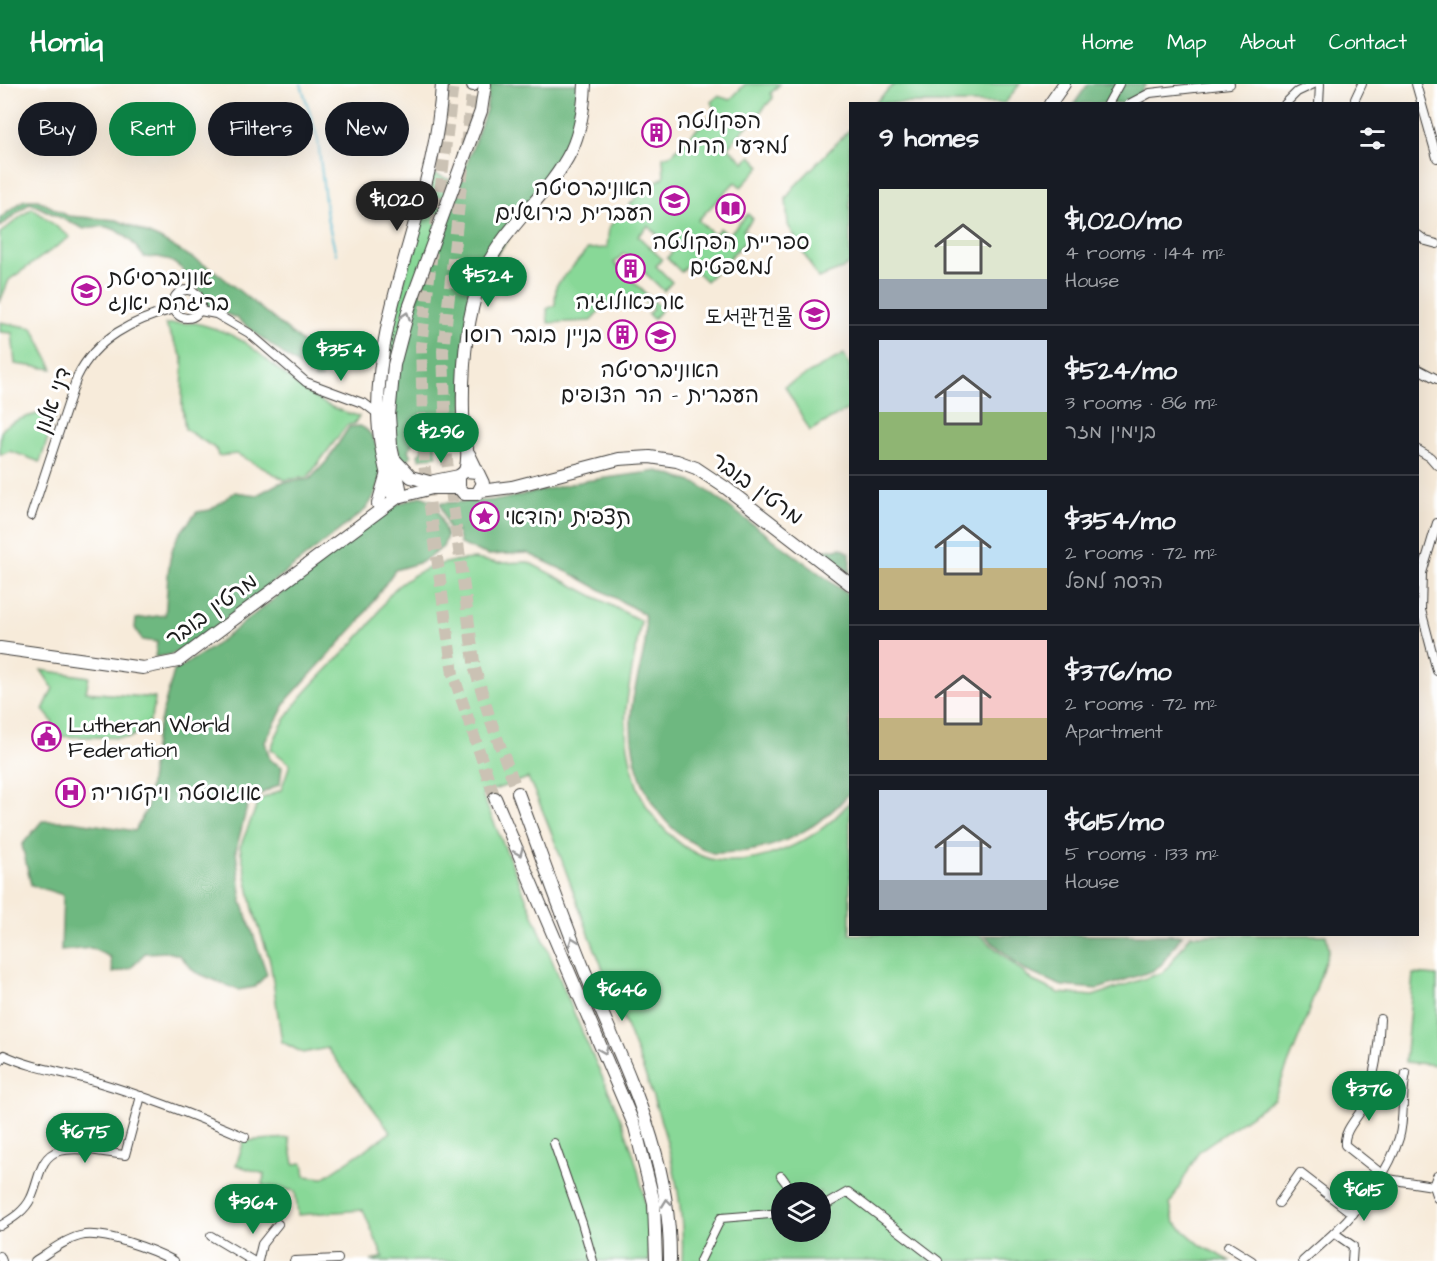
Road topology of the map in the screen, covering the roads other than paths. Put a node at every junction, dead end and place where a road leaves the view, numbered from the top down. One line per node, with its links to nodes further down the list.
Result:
1 (442, 84): 24 (main road)
2 (477, 84): 28 (main road, one-way to 2)
3 (585, 84): 31 (main road)
4 (1064, 84): 12 (main road)
5 (1119, 84): 13 (street)
6 (1230, 84): 14 (street)
7 (1314, 84): 15 (street)
8 (1320, 84): 16 (street)
9 (1362, 84): 11 (street)
10 (1416, 84): 17 (street)
11 (1355, 99)
12 (1051, 102)
13 (1109, 102)
14 (1133, 102)
15 (1287, 102)
16 (1319, 102)
17 (1437, 158)
18 (1419, 236): 19 (street)
19 (1437, 244)
20 (174, 309): 21 (street); 21 (street); 35 (street, דני אלון)
21 (200, 311): 25 (street)
22 (1419, 370): 23 (street)
23 (1437, 379)
24 (380, 381): 25 (street); 26 (main road)
25 (355, 401): 26 (street)
26 (378, 414): 30 (main road)
27 (1419, 451): 29 (street)
28 (393, 457): 32 (main road); 33 (main road)
29 (1437, 465)
30 (386, 472): 33 (main road); 34 (main road)
31 (470, 480): 32 (main road, מרטין בובר); 33 (main road, מרטין בובר); 38 (main road, מרטין בובר)
32 (429, 482): 33 (main road, מרטין בובר)
33 (397, 493): 34 (main road, מרטין בובר); 37 (main road, מרטין בובר)
34 (378, 504): 37 (main road, מרטין בובר)
35 (31, 516)
36 (1437, 523): 40 (street)
37 (355, 527): 39 (main road, מרטין בובר)
38 (849, 583)
39 (0, 648)
40 (1437, 671)
41 (518, 793): 74 (main road, one-way to 41)
42 (495, 798): 73 (main road, one-way to 73)
43 (1380, 1018): 49 (street)
44 (0, 1061): 46 (street)
45 (1406, 1073): 49 (street)
46 (141, 1096): 47 (street); 60 (street)
47 (245, 1137)
48 (554, 1143): 72 (street)
49 (1383, 1175): 53 (street); 58 (street)
50 (781, 1176): 52 (street)
51 (1437, 1176): 53 (street)
52 (786, 1182)
53 (1433, 1186): 54 (street)
54 (1437, 1198)
55 (831, 1202): 76 (street)
56 (1279, 1203): 58 (street)
57 (771, 1213): 75 (street)
58 (1353, 1214): 61 (street)
59 (278, 1224): 70 (street)
60 (0, 1226)
61 (1334, 1233): 78 (street); 79 (street)
62 (211, 1236): 69 (street)
63 (1228, 1246): 77 (street)
64 (0, 1256): 66 (street)
65 (338, 1259): 71 (street)
66 (2, 1261)
67 (35, 1261): 68 (street)
68 (174, 1261)
69 (253, 1261)
70 (258, 1261)
71 (294, 1261)
72 (593, 1261)
73 (656, 1261)
74 (670, 1261)
75 (700, 1261)
76 (938, 1261)
77 (1252, 1261)
78 (1303, 1261)
79 (1353, 1261)

